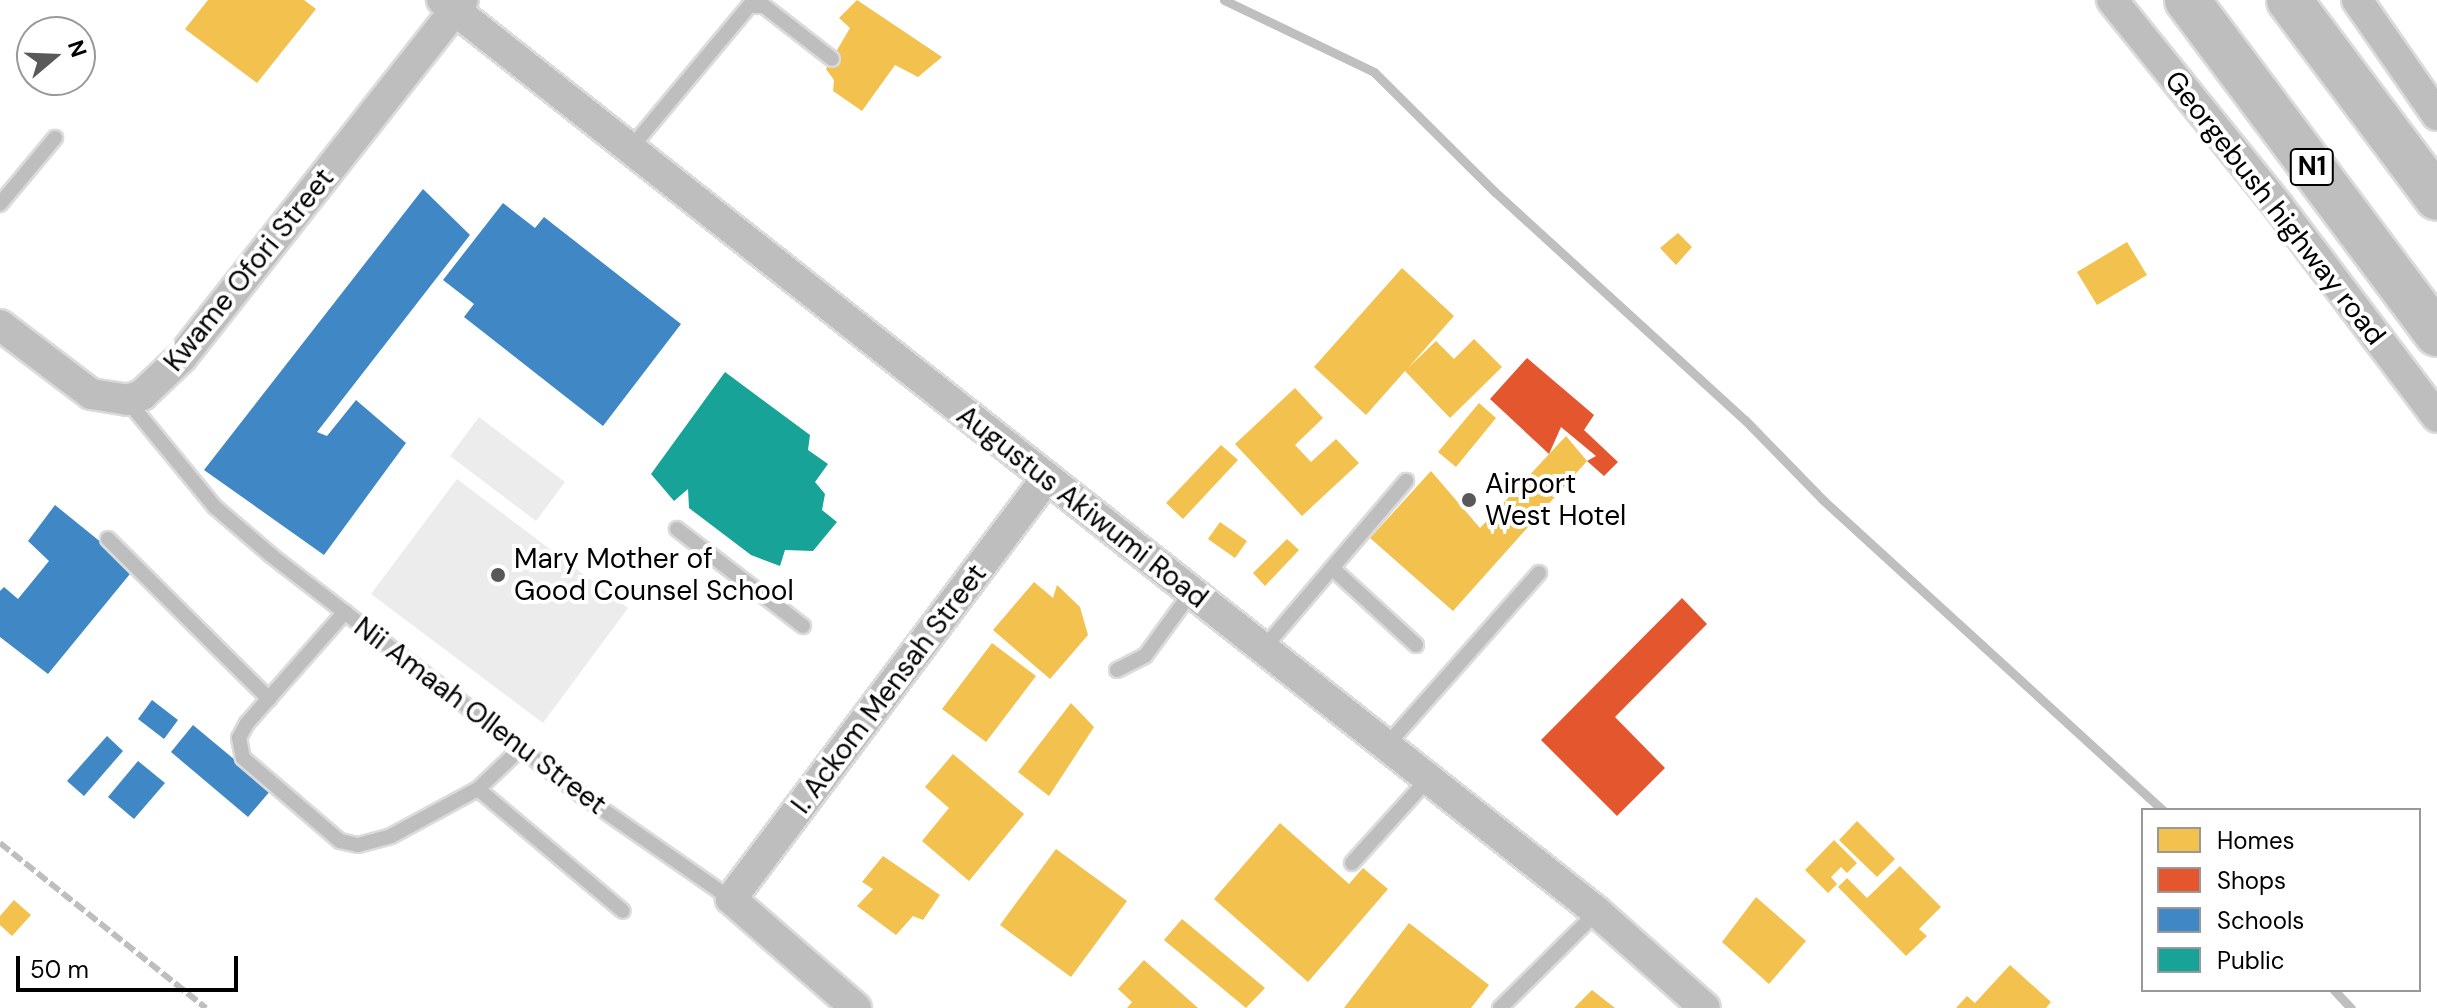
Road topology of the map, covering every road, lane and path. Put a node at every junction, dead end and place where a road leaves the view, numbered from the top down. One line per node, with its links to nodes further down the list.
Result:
1 (2112, 0): 15 (street, Georgebush highway road)
2 (2187, 0): 13 (highway, N1)
3 (2289, 0): 10 (highway)
4 (2357, 0): 7 (street)
5 (453, 4): 9 (street, Augustus Akiwumi Road); 14 (street, Kwame Ofori Street)
6 (832, 59): 9 (lane)
7 (2435, 109)
8 (55, 138): 11 (lane)
9 (630, 149): 16 (street, Augustus Akiwumi Road)
10 (2437, 198)
11 (0, 204)
12 (0, 325): 14 (street)
13 (2437, 334)
14 (127, 400): 23 (lane, Nii Amaah Ollenu Street)
15 (2437, 417)
16 (1046, 479): 22 (street, Augustus Akiwumi Road); 34 (street, I. Ackom Mensah Street)
17 (1406, 481): 20 (lane)
18 (677, 529): 24 (lane)
19 (108, 539): 28 (lane)
20 (1332, 568): 25 (lane); 26 (lane)
21 (1539, 573): 29 (lane)
22 (1191, 593): 26 (street, Augustus Akiwumi Road); 27 (lane)
23 (345, 612): 28 (lane); 30 (lane, Nii Amaah Ollenu Street)
24 (803, 626)
25 (1416, 645)
26 (1263, 649): 29 (street, Augustus Akiwumi Road)
27 (1117, 670)
28 (269, 699): 32 (lane)
29 (1386, 746): 31 (street, Augustus Akiwumi Road)
30 (521, 748): 32 (lane); 34 (lane, Nii Amaah Ollenu Street)
31 (1428, 779): 33 (lane); 36 (street, Augustus Akiwumi Road)
32 (478, 789): 35 (lane)
33 (1352, 863)
34 (731, 899): 37 (street, Nii Amaah Ollenu Street)
35 (623, 911)
36 (1597, 912): 38 (lane); 39 (street, Augustus Akiwumi Road)
37 (856, 1008)
38 (1500, 1008)
39 (1705, 1008)

